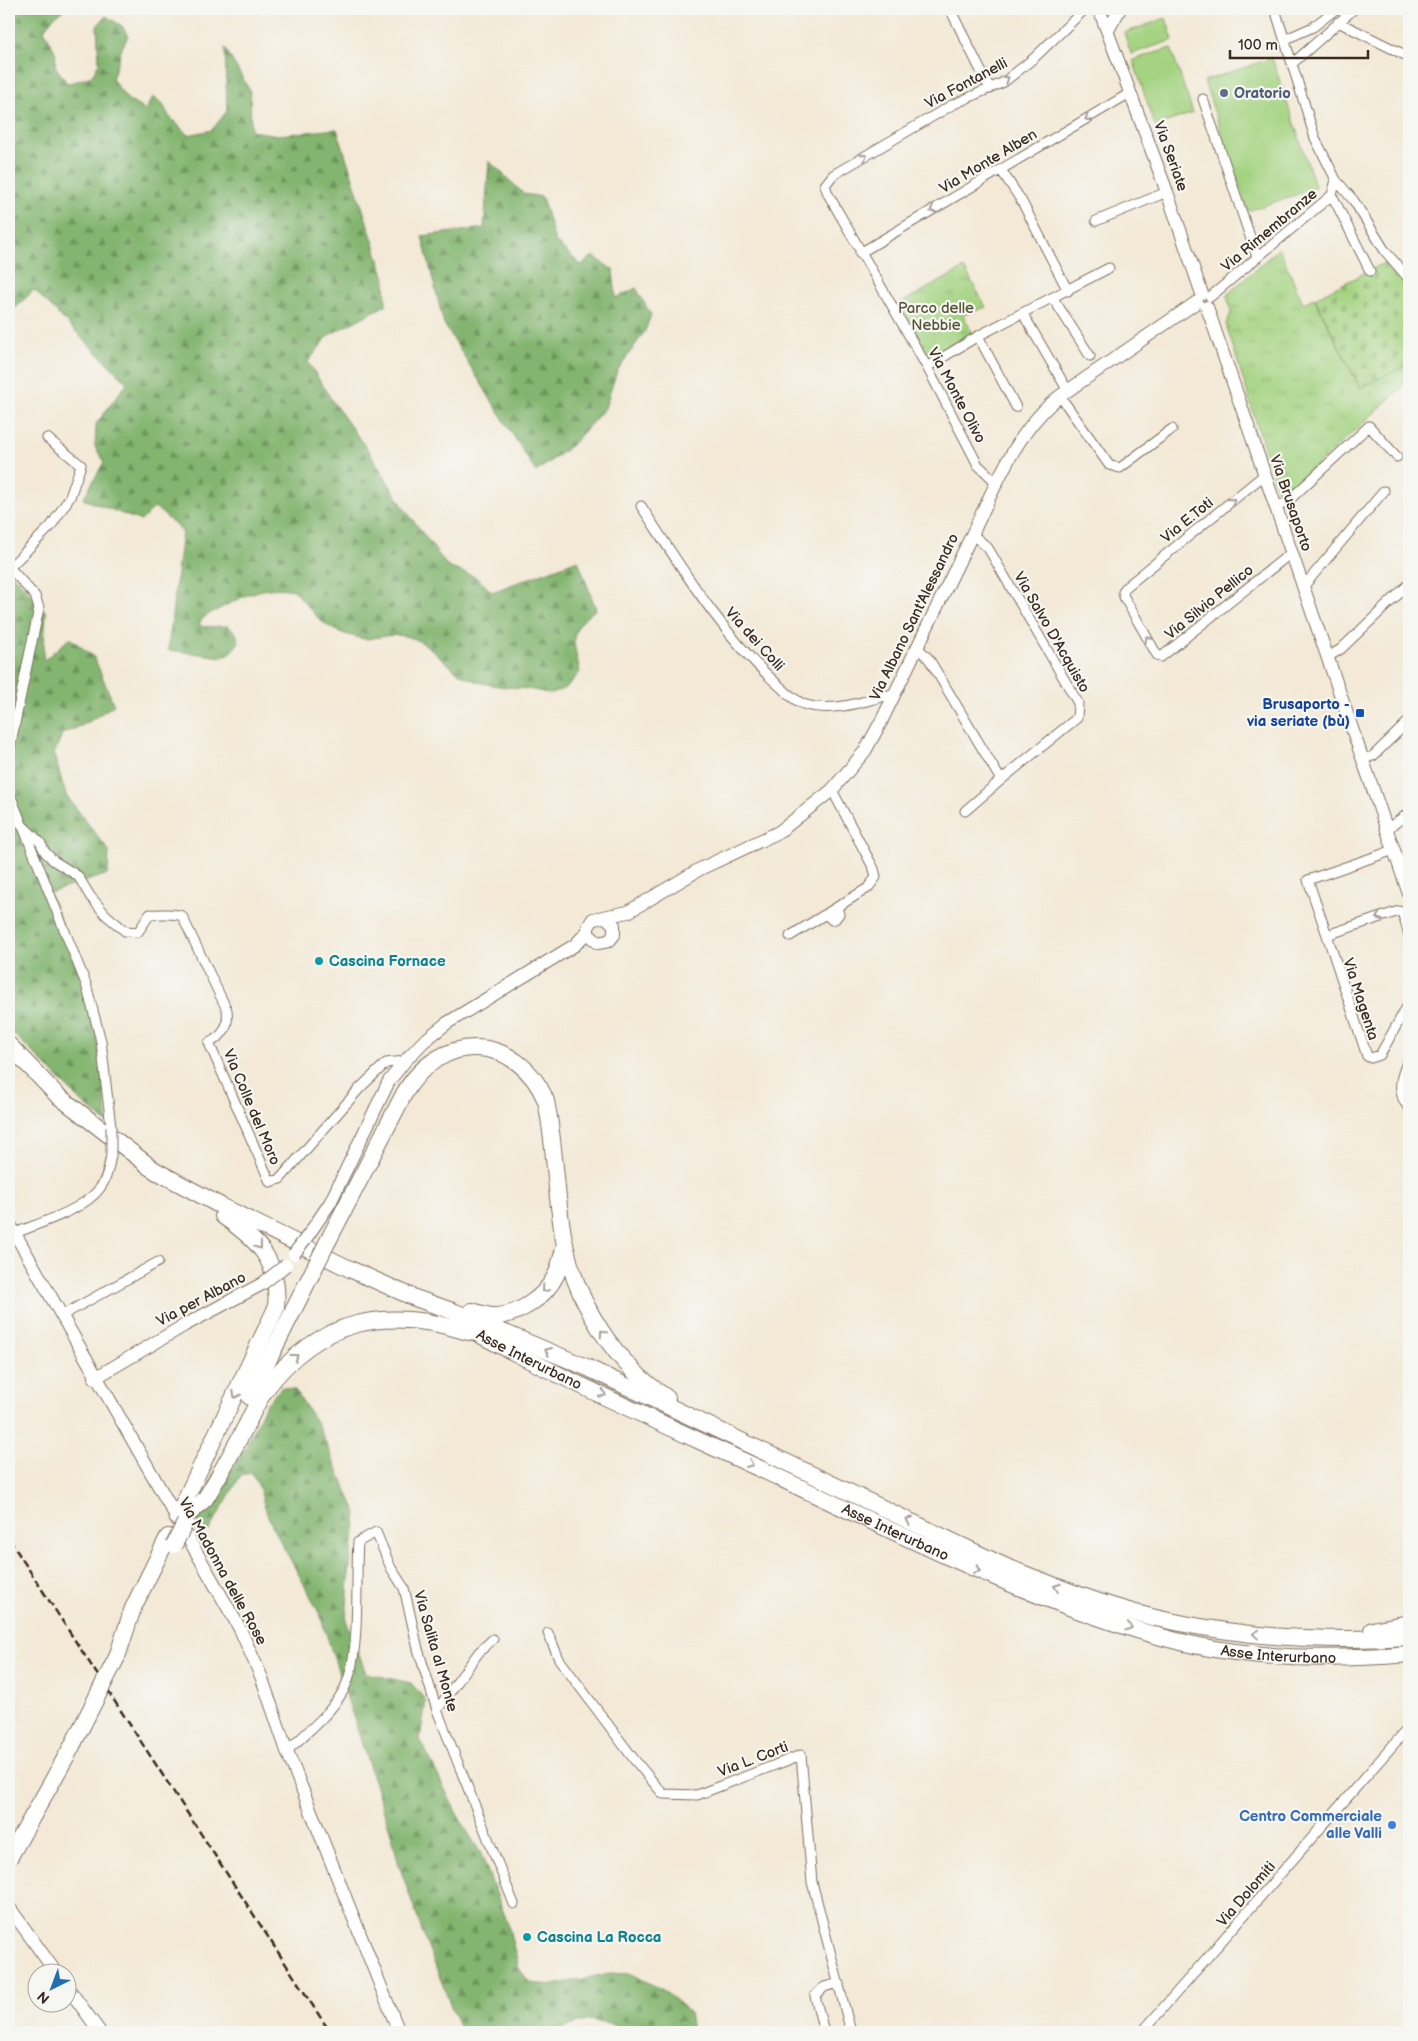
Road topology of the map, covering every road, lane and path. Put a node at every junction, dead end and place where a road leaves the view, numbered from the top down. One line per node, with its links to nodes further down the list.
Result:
1 (950, 9): 13 (street)
2 (1085, 9): 13 (street, Via Fontanelli, one-way to 2)
3 (1099, 9): 9 (street, Via Seriate)
4 (1120, 9): 9 (street)
5 (1275, 9): 10 (street)
6 (1336, 9): 10 (street)
7 (1354, 9): 8 (street)
8 (1338, 22): 11 (street); 12 (street)
9 (1108, 30): 14 (street, Via Seriate)
10 (1286, 39): 12 (street)
11 (1409, 57)
12 (1293, 63): 17 (street)
13 (990, 89): 18 (street, Via Fontanelli, one-way to 13)
14 (1130, 93): 16 (street, Via Monte Alben, one-way to 16); 19 (street, Via Seriate)
15 (1203, 99): 23 (street)
16 (1001, 170): 22 (street, Via Monte Alben, one-way to 22); 27 (street)
17 (1336, 180): 20 (street, Via Rimembranze); 26 (street)
18 (825, 185): 22 (street, Via Monte Olivo)
19 (1167, 192): 21 (street); 29 (street, Via Seriate)
20 (1332, 195): 23 (street, Via Rimembranze); 25 (street)
21 (1096, 221)
22 (860, 253): 33 (street, Via Monte Olivo)
23 (1258, 257): 29 (street, Via Rimembranze)
24 (1109, 268): 27 (street)
25 (1370, 271)
26 (1409, 279)
27 (1068, 291): 28 (street)
28 (1053, 298): 30 (street); 32 (street)
29 (1204, 300): 34 (street, Via Albano Sant'Alessandro); 37 (street, Via Seriate)
30 (1023, 314): 31 (street); 34 (street)
31 (978, 336): 33 (street); 35 (street)
32 (1090, 356)
33 (927, 367): 41 (street, Via Monte Olivo)
34 (1064, 394): 36 (street); 41 (street, Via Albano Sant'Alessandro)
35 (1016, 407)
36 (1172, 429)
37 (1248, 429): 40 (street, Via Brusaporto)
38 (47, 438): 47 (street)
39 (1397, 456): 44 (street)
40 (1264, 475): 44 (street, Via Brusaporto); 49 (street, Via E.Toti, one-way to 40)
41 (997, 483): 45 (street, Via Albano Sant'Alessandro)
42 (1384, 491): 50 (street, Via Brusaporto)
43 (641, 506): 53 (street, Via dei Colli)
44 (1275, 506): 46 (street, Via Brusaporto)
45 (972, 534): 51 (street, Via Albano Sant'Alessandro); 57 (street, Via Salvo D'Acquisto)
46 (1291, 553): 49 (street, Via Silvio Pellico, one-way to 49); 50 (street, Via Brusaporto)
47 (9, 568): 55 (street)
48 (1409, 584): 52 (street)
49 (1126, 587)
50 (1303, 587): 52 (street, Via Brusaporto)
51 (917, 647): 53 (street, Via Albano Sant'Alessandro); 57 (street)
52 (1328, 657): 56 (street, Via Brusaporto)
53 (896, 693): 58 (street, Via Albano Sant'Alessandro)
54 (1409, 721): 56 (street)
55 (9, 752)
56 (1362, 759): 63 (street, Via Brusaporto)
57 (1002, 780): 60 (street, Via Salvo D'Acquisto)
58 (832, 790): 67 (street, Via Albano Sant'Alessandro); 73 (street)
59 (9, 792): 62 (street, Via Colle del Moro)
60 (965, 811)
61 (1409, 813): 63 (street)
62 (20, 823): 78 (street, Via Colle del Moro); 82 (street, Via Colle del Moro, bridge)
63 (1386, 830): 64 (street, Via Brusaporto)
64 (1395, 855): 65 (street); 66 (street, Via Brusaporto); 71 (street, Via Magenta)
65 (1409, 884)
66 (1409, 894)
67 (628, 912): 68 (street, Via Albano Sant'Alessandro); 70 (street, Via Albano Sant'Alessandro)
68 (606, 917): 69 (street); 70 (street)
69 (588, 931): 74 (street); 75 (street)
70 (615, 931): 74 (street)
71 (1326, 935): 72 (street, one-way to 71); 76 (street, Via Magenta)
72 (1409, 935)
73 (790, 936)
74 (596, 942): 75 (street)
75 (575, 944): 78 (street)
76 (1409, 1003)
77 (9, 1045): 81 (highway)
78 (405, 1061): 89 (street, Via per Albano, bridge)
79 (1409, 1062): 80 (street)
80 (1409, 1106)
81 (148, 1167): 85 (highway); 91 (highway, one-way to 91)
82 (12, 1228): 87 (street, Via Madonna delle Rose)
83 (565, 1245): 85 (highway, one-way to 85); 90 (highway, one-way to 83); 91 (highway, bridge)
84 (158, 1262): 87 (street)
85 (352, 1270): 86 (highway)
86 (415, 1298): 88 (highway, Asse Interurbano); 90 (highway, one-way to 86)
87 (60, 1316): 89 (street, Via Madonna delle Rose)
88 (481, 1336): 91 (highway, one-way to 88); 97 (highway, Asse Interurbano, one-way to 97)
89 (95, 1378): 100 (street, Via Madonna delle Rose)
90 (814, 1476): 96 (highway, Asse Interurbano, one-way to 90)
91 (184, 1517): 101 (highway, bridge)
92 (1409, 1624): 96 (highway)
93 (548, 1632): 105 (street, Via L. Corti)
94 (1409, 1637): 96 (highway, Asse Interurbano)
95 (494, 1638): 98 (street)
96 (1290, 1638)
97 (1409, 1656)
98 (437, 1710): 100 (street, Via Salita al Monte); 102 (street, Via Salita al Monte)
99 (1409, 1727): 111 (street, Via Dolomiti)
100 (287, 1751): 108 (street, Via Madonna delle Rose)
101 (9, 1858)
102 (514, 1904)
103 (9, 1907): 104 (street)
104 (50, 1964)
105 (839, 1983): 109 (street); 110 (street, Via L. Corti)
106 (78, 2002): 107 (street)
107 (100, 2032)
108 (399, 2032)
109 (824, 2032)
110 (851, 2032)
111 (1142, 2032)

